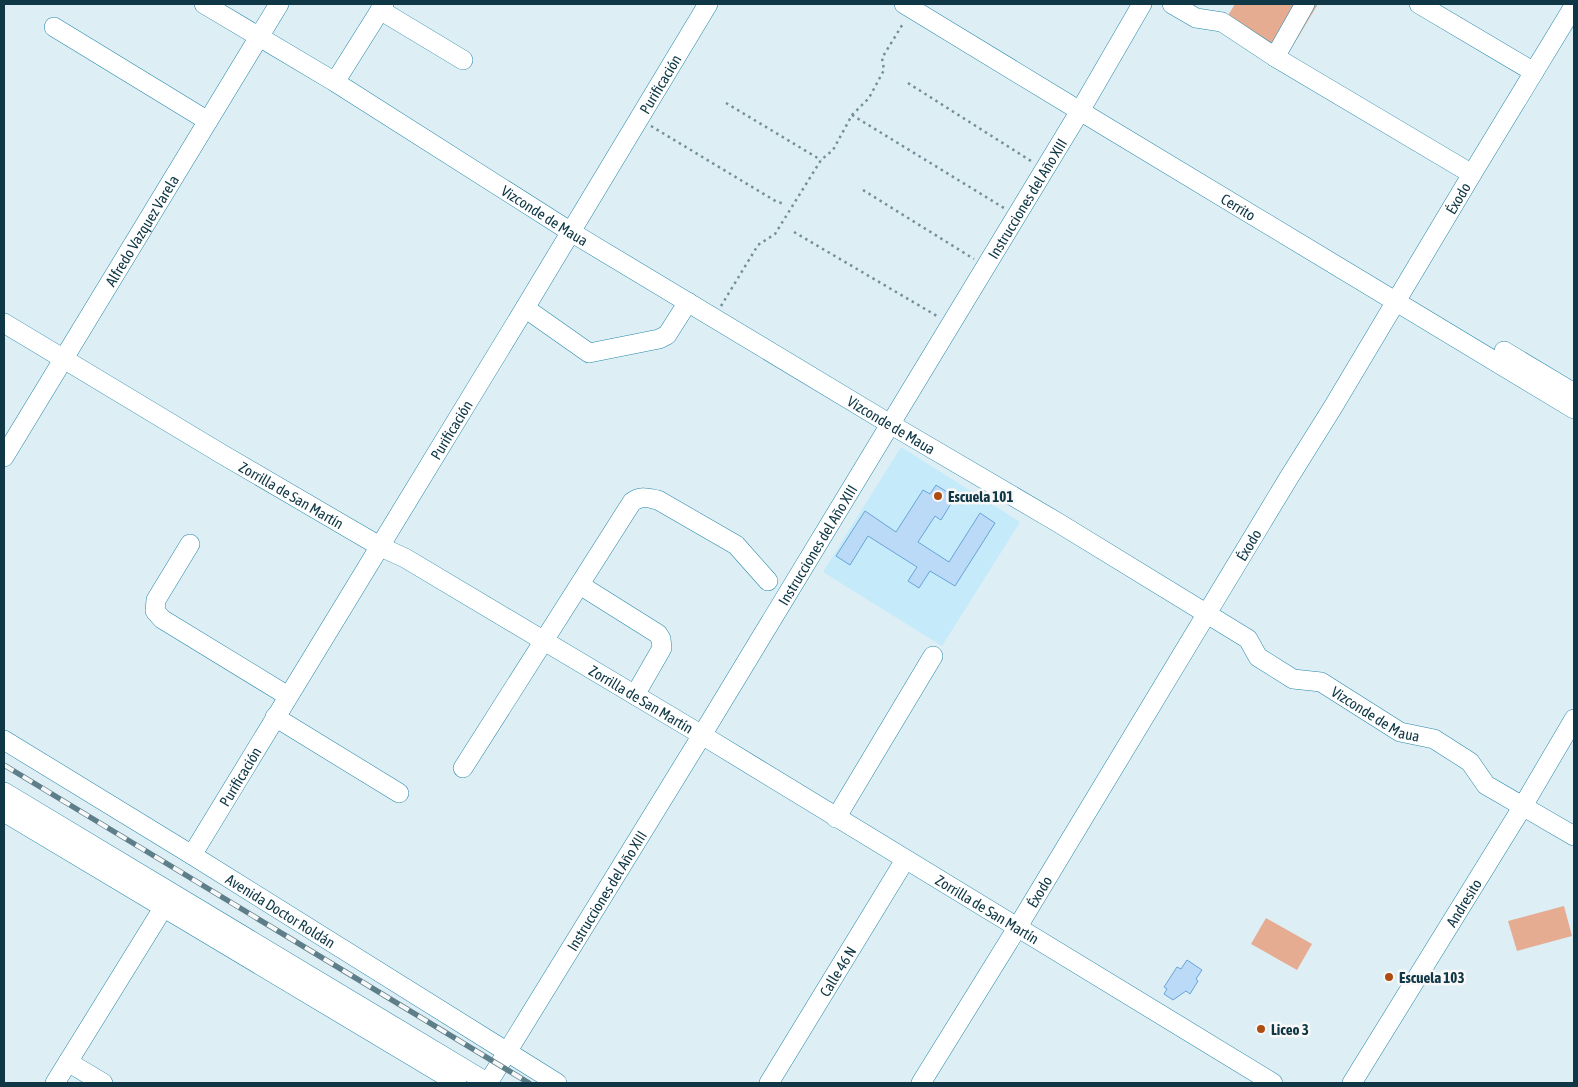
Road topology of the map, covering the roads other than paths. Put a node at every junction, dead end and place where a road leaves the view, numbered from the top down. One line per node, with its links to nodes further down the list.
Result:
1 (204, 4): 12 (street, Vizconde de Maua)
2 (279, 4): 12 (street, Alfredo Vazquez Varela)
3 (708, 4): 20 (street, Purificación)
4 (1142, 4): 17 (street, Instrucciones del Año XIII)
5 (1172, 4): 13 (street)
6 (1305, 4): 13 (street)
7 (1419, 4): 15 (street)
8 (914, 5): 17 (street, Cerrito)
9 (1574, 6): 15 (street, Éxodo)
10 (382, 7): 14 (street); 16 (street)
11 (54, 27): 18 (street)
12 (259, 37): 16 (street, Vizconde de Maua); 18 (street, Alfredo Vazquez Varela)
13 (1275, 57): 19 (street)
14 (463, 60)
15 (1534, 72): 19 (street, Éxodo)
16 (335, 82): 20 (street, Vizconde de Maua)
17 (1083, 106): 21 (street, Cerrito); 28 (street, Instrucciones del Año XIII)
18 (208, 121): 25 (street, Alfredo Vazquez Varela)
19 (1472, 174): 21 (street, Éxodo)
20 (571, 232): 22 (street, Vizconde de Maua); 23 (street, Purificación)
21 (1400, 296): 26 (street, Cerrito); 27 (street, Cerrito); 34 (street, Éxodo)
22 (688, 302): 23 (street); 28 (street, Vizconde de Maua)
23 (525, 308): 31 (street, Purificación)
24 (4, 323): 25 (street, Zorrilla de San Martín)
25 (64, 359): 29 (street, Alfredo Vazquez Varela); 31 (street, Zorrilla de San Martín)
26 (1574, 393)
27 (1574, 409)
28 (890, 424): 34 (street, Vizconde de Maua); 41 (street, Instrucciones del Año XIII)
29 (4, 457)
30 (190, 544): 38 (street)
31 (381, 547): 35 (street, Zorrilla de San Martín); 38 (street, Purificación)
32 (768, 581): 33 (street)
33 (580, 585): 35 (street); 37 (street)
34 (1206, 614): 46 (street, Vizconde de Maua); 53 (street, Éxodo)
35 (543, 640): 37 (street, Zorrilla de San Martín); 43 (street)
36 (933, 656): 48 (street)
37 (634, 695): 41 (street, Zorrilla de San Martín)
38 (288, 696): 39 (street, Purificación)
39 (276, 718): 45 (street); 50 (street, Purificación)
40 (1574, 719): 46 (street, Andresito)
41 (702, 736): 48 (street, Zorrilla de San Martín); 54 (street, Instrucciones del Año XIII)
42 (4, 740): 50 (street, Avenida Doctor Roldán)
43 (463, 768)
44 (4, 792): 52 (street)
45 (399, 794)
46 (1524, 806): 49 (street, Vizconde de Maua); 64 (street, Andresito)
47 (4, 812): 52 (street)
48 (836, 818): 51 (street, Zorrilla de San Martín)
49 (1574, 836)
50 (192, 855): 54 (street, Avenida Doctor Roldán)
51 (905, 860): 53 (street, Zorrilla de San Martín); 61 (street, Calle 46 N)
52 (168, 900): 55 (street); 58 (street); 59 (street)
53 (1017, 928): 62 (street, Éxodo); 63 (street, Zorrilla de San Martín)
54 (508, 1053): 59 (street, Instrucciones del Año XIII); 60 (street, Avenida Doctor Roldán)
55 (68, 1062): 56 (street); 57 (street)
56 (55, 1083)
57 (103, 1083)
58 (457, 1083)
59 (488, 1083)
60 (557, 1083)
61 (769, 1083)
62 (921, 1083)
63 (1274, 1083)
64 (1352, 1083)

